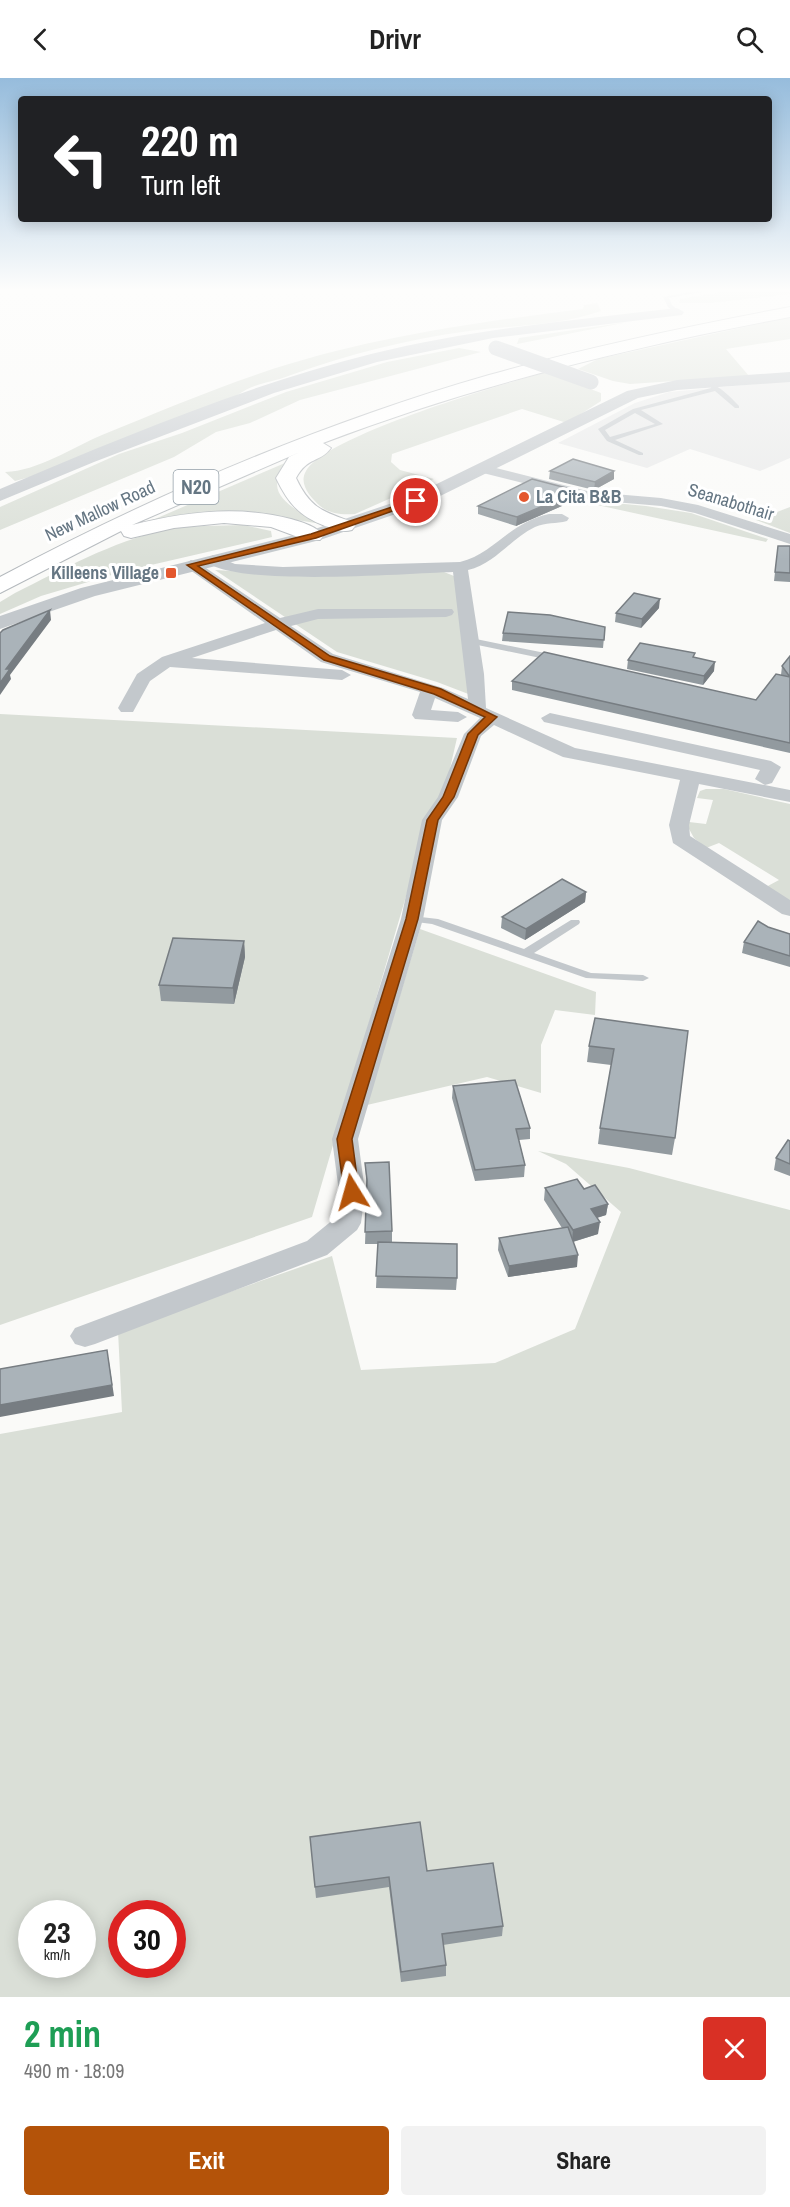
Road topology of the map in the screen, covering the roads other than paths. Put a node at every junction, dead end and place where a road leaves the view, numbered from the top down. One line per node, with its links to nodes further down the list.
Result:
1 (299, 381): 14 (street)
2 (446, 381): 10 (highway)
3 (497, 381): 9 (highway, N20)
4 (589, 381): 7 (street, bridge)
5 (759, 381): 6 (street)
6 (712, 386): 7 (street); 8 (lane)
7 (634, 402): 11 (lane); 11 (lane); 13 (street)
8 (737, 407)
9 (401, 408): 16 (highway, N20); 22 (highway, New Mallow Road / N20)
10 (265, 440)
11 (609, 440): 12 (lane)
12 (641, 454)
13 (484, 469): 16 (street); 18 (street, Seanabothair)
14 (0, 496)
15 (562, 518): 21 (street)
16 (345, 526): 17 (street)
17 (313, 536): 19 (street); 23 (highway, N20)
18 (790, 540)
19 (213, 560): 20 (street); 21 (street)
20 (191, 565): 25 (street); 26 (street)
21 (460, 567): 28 (street)
22 (0, 586)
23 (0, 591)
24 (446, 612): 26 (street)
25 (0, 622)
26 (278, 624): 27 (street); 33 (street)
27 (250, 633): 29 (street); 31 (street)
28 (471, 641): 30 (lane); 35 (street)
29 (266, 643)
30 (562, 659)
31 (168, 661): 32 (street); 34 (street)
32 (342, 675)
33 (434, 691): 35 (street); 36 (street)
34 (127, 708)
35 (484, 713): 39 (street); 44 (street)
36 (458, 717)
37 (550, 718): 38 (street)
38 (623, 734): 39 (street); 41 (street)
39 (604, 761): 40 (street)
40 (692, 776): 42 (street); 43 (street)
41 (765, 779)
42 (790, 796)
43 (790, 909)
44 (412, 919): 46 (lane); 48 (street)
45 (575, 922): 46 (lane)
46 (526, 953): 47 (lane)
47 (643, 978)
48 (85, 1336)

